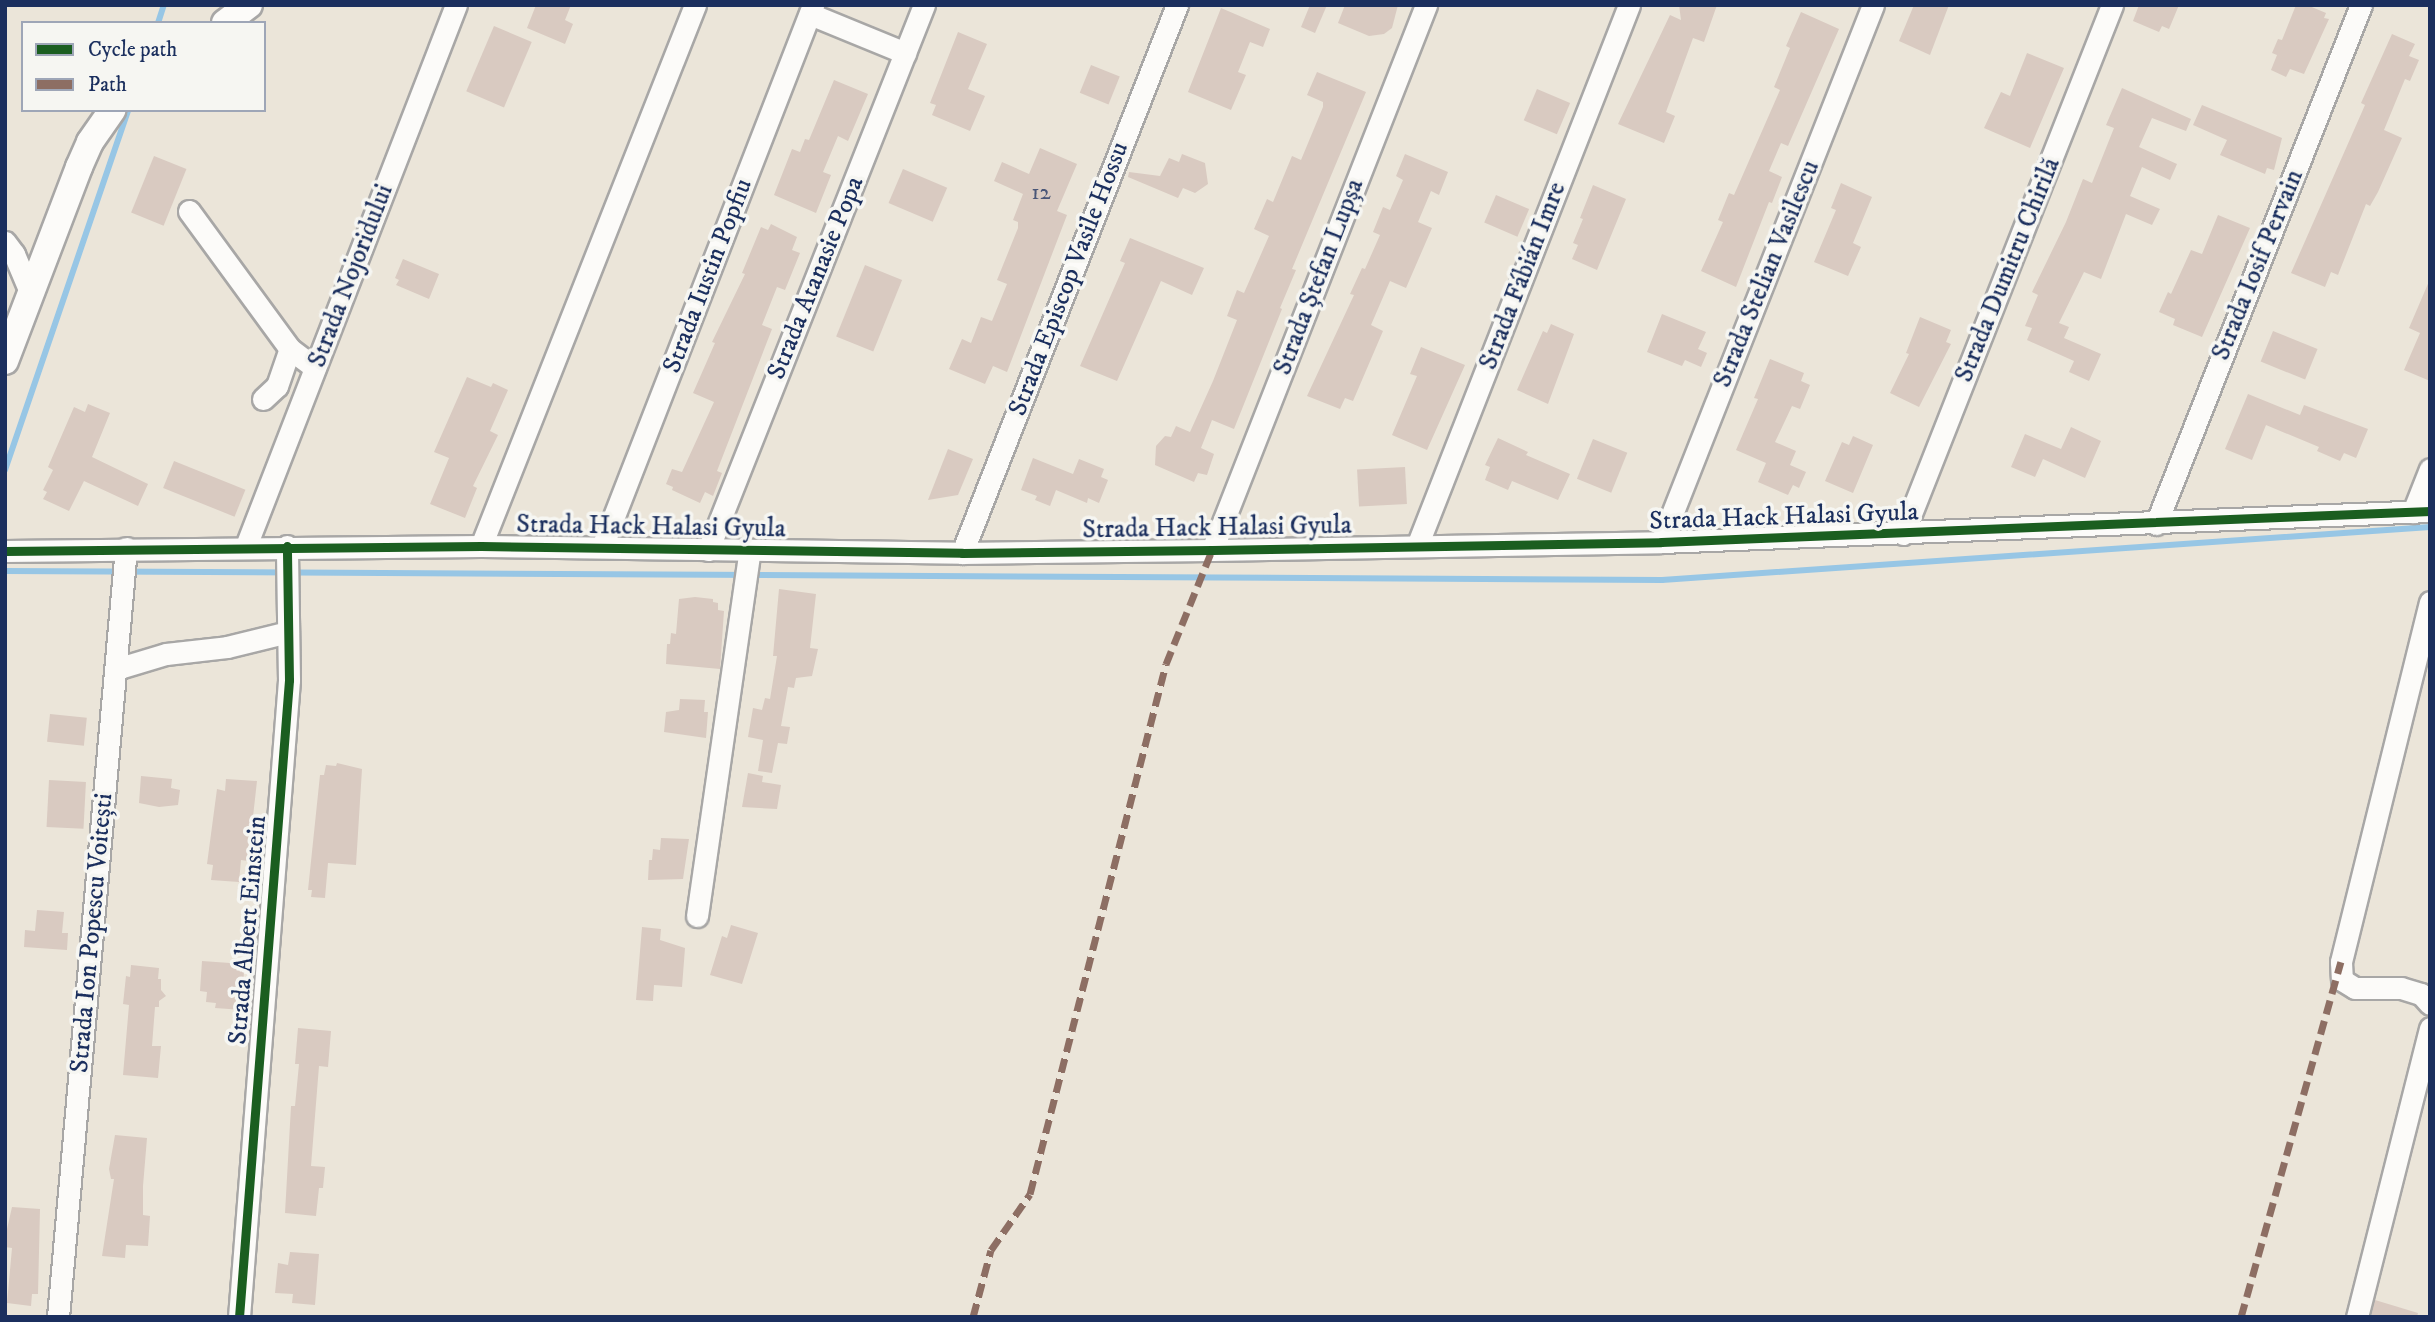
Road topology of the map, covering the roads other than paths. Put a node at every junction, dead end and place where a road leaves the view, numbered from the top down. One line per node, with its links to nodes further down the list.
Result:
1 (249, 5): 12 (main road)
2 (456, 5): 20 (street, Strada Nojoridului)
3 (695, 5): 28 (street)
4 (924, 5): 13 (street, Strada Atanasie Popa)
5 (1177, 5): 37 (street, Strada Episcop Vasile Hossu)
6 (1426, 5): 34 (street, Strada Ștefan Lupșa)
7 (1629, 5): 29 (street, Strada Fábián Imre)
8 (1873, 5): 26 (street, Strada Stelian Vasilescu)
9 (2112, 5): 25 (street, Strada Dumitru Chirilă)
10 (2361, 5): 24 (street, Strada Iosif Pervain)
11 (811, 10): 13 (street); 30 (street, Strada Iustin Popfiu)
12 (228, 21)
13 (905, 54): 32 (street, Strada Atanasie Popa)
14 (111, 112): 17 (main road)
15 (189, 211): 18 (street)
16 (5, 242): 17 (street)
17 (30, 292): 19 (main road)
18 (290, 349): 20 (street); 21 (street)
19 (5, 361)
20 (316, 368): 27 (street, Strada Nojoridului)
21 (262, 399)
22 (2430, 469): 23 (street)
23 (2421, 512): 24 (street, Strada Hack Halasi Gyula)
24 (2156, 524): 25 (street, Strada Hack Halasi Gyula)
25 (1903, 534): 26 (street, Strada Hack Halasi Gyula)
26 (1661, 542): 29 (street, Strada Hack Halasi Gyula)
27 (246, 546): 31 (street, Strada Hack Halasi Gyula); 36 (street, Strada Hack Halasi Gyula)
28 (481, 546): 30 (street, Strada Hack Halasi Gyula); 31 (street, Strada Hack Halasi Gyula)
29 (1417, 546): 34 (street, Strada Hack Halasi Gyula)
30 (603, 547): 32 (street, Strada Hack Halasi Gyula)
31 (288, 549): 39 (street, Strada Albert Einstein)
32 (708, 550): 33 (street, Strada Hack Halasi Gyula)
33 (750, 550): 37 (street, Strada Hack Halasi Gyula); 41 (street)
34 (1212, 550): 37 (street, Strada Hack Halasi Gyula)
35 (5, 551): 36 (street, Strada Hack Halasi Gyula)
36 (126, 553): 40 (street, Strada Ion Popescu Voitești)
37 (962, 553)
38 (2430, 602): 42 (street)
39 (288, 632): 40 (street); 45 (street, Strada Albert Einstein)
40 (116, 669): 44 (street, Strada Ion Popescu Voitești)
41 (697, 916)
42 (2427, 997)
43 (2430, 1028): 46 (street)
44 (58, 1317)
45 (239, 1317)
46 (2357, 1317)

